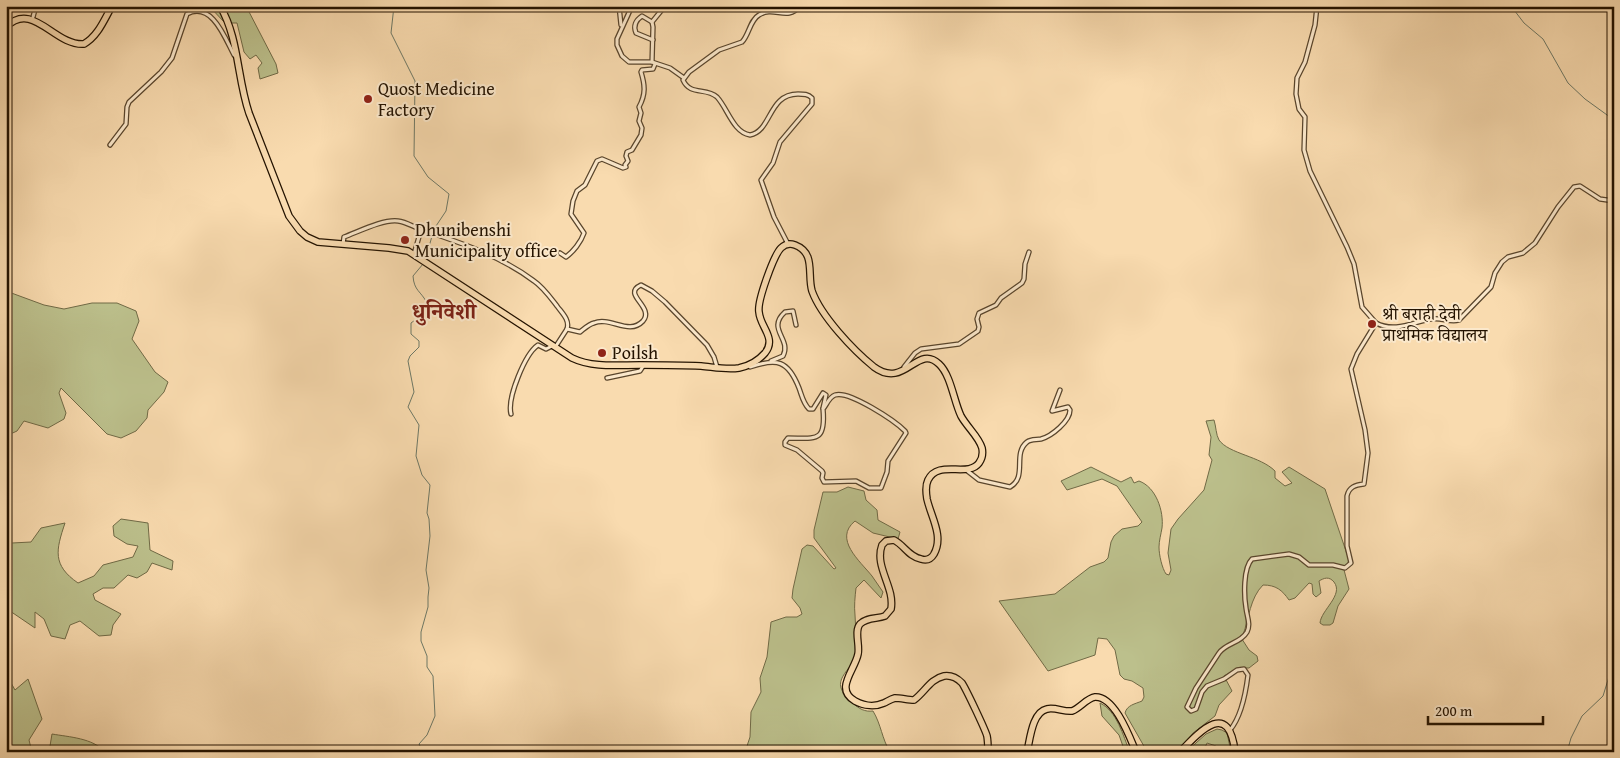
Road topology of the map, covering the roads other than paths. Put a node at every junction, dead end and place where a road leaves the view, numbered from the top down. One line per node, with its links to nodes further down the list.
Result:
1 (36, 6): 9 (street)
2 (112, 6): 9 (highway)
3 (220, 6): 14 (highway)
4 (619, 6): 12 (street)
5 (632, 6): 12 (street)
6 (666, 6): 10 (street)
7 (800, 6): 16 (street)
8 (1318, 6): 25 (street)
9 (33, 18): 11 (highway)
10 (652, 22): 13 (street); 13 (street)
11 (6, 27)
12 (622, 28): 15 (street)
13 (653, 40): 15 (street)
14 (236, 58): 17 (street); 20 (highway)
15 (653, 63): 16 (street); 23 (street)
16 (684, 78): 21 (street)
17 (110, 145)
18 (1614, 201): 25 (street)
19 (421, 230): 20 (street); 24 (street); 27 (street)
20 (343, 244): 24 (highway)
21 (788, 244): 32 (highway); 33 (highway)
22 (1029, 252): 33 (street)
23 (560, 253)
24 (414, 254): 28 (highway)
25 (1376, 323): 39 (street)
26 (796, 325): 29 (street)
27 (567, 329): 28 (street); 31 (street)
28 (555, 346): 30 (highway); 37 (street)
29 (771, 361): 32 (street); 36 (street)
30 (644, 366): 31 (highway); 34 (street)
31 (717, 367): 32 (highway)
32 (732, 368)
33 (902, 371): 38 (highway)
34 (607, 378)
35 (1060, 390): 38 (street)
36 (823, 409): 36 (street)
37 (511, 414)
38 (965, 469): 40 (highway)
39 (1230, 730): 43 (highway); 44 (highway)
40 (988, 750)
41 (1027, 752): 42 (highway)
42 (1136, 752)
43 (1180, 752)
44 (1236, 752)

